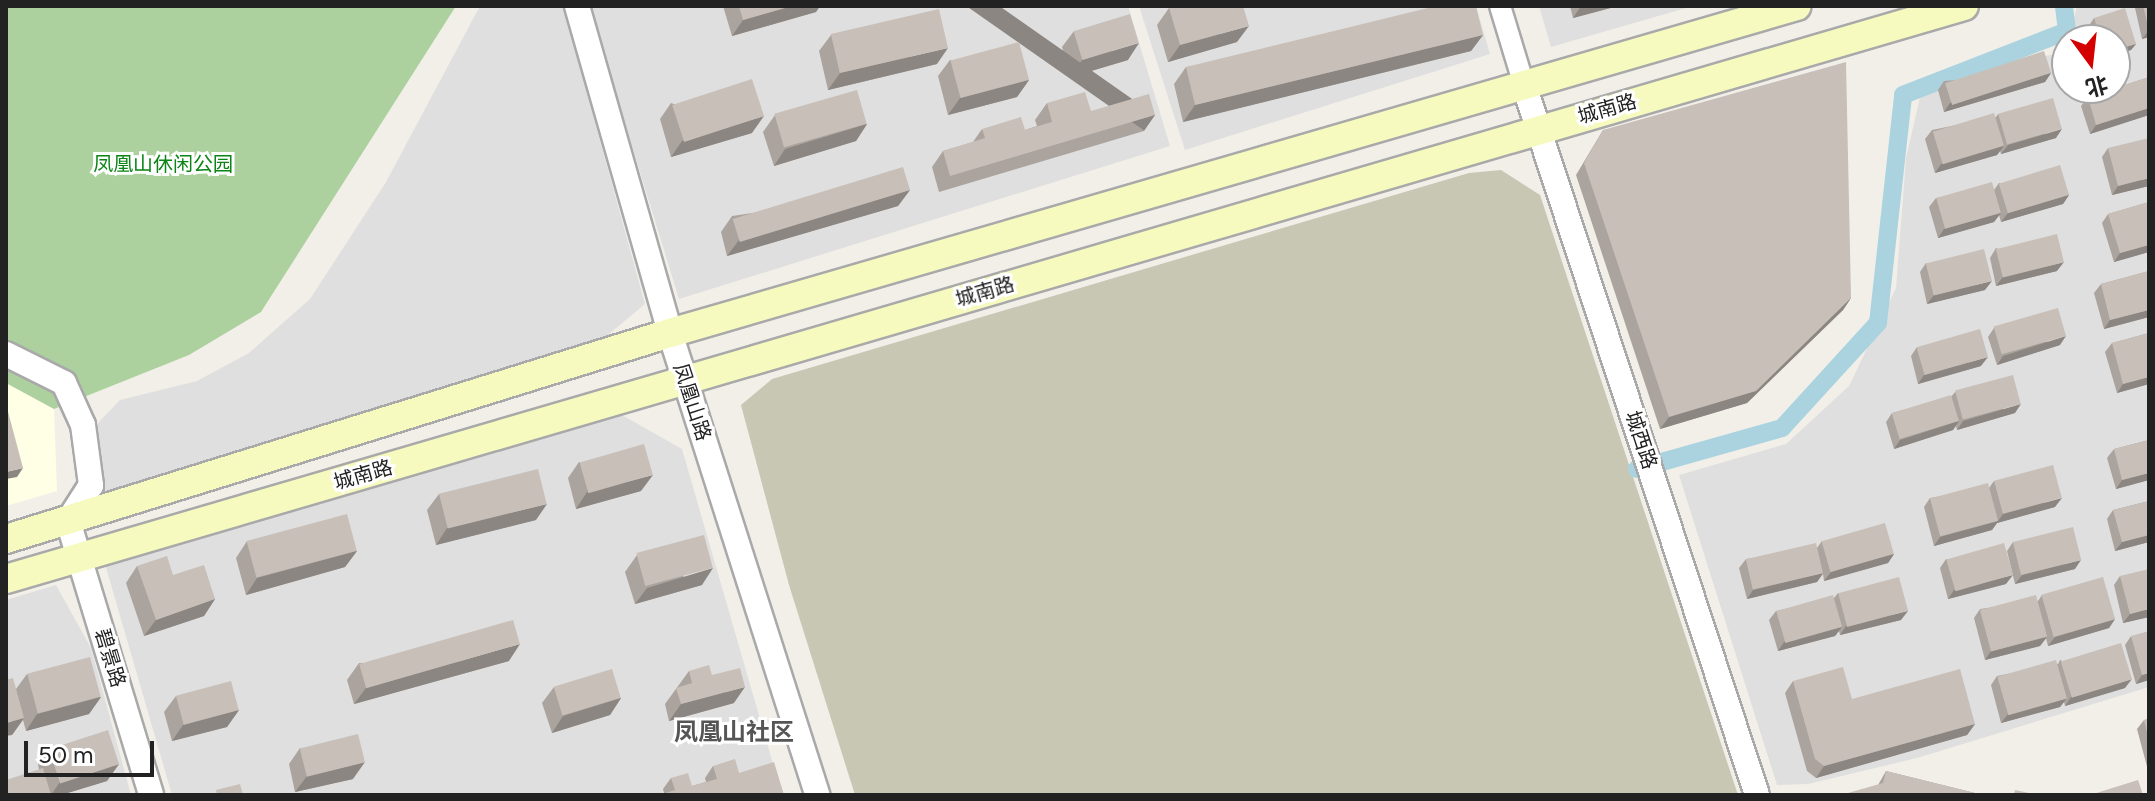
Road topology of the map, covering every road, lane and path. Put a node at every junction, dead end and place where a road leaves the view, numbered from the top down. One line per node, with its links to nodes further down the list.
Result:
1 (577, 6): 7 (street, 凤凰山路)
2 (1500, 6): 5 (street)
3 (1797, 6): 5 (main road)
4 (1964, 6): 6 (main road, 城南路)
5 (1524, 85): 6 (street, 城西路); 7 (main road)
6 (1539, 129): 9 (main road, 城南路); 16 (street, 城西路)
7 (670, 333): 9 (street, 凤凰山路); 10 (main road)
8 (6, 354): 10 (street)
9 (685, 381): 12 (main road, 城南路); 15 (street, 凤凰山路)
10 (68, 521): 11 (main road); 12 (street, 碧景路)
11 (6, 539)
12 (79, 558): 13 (main road, 城南路); 14 (street, 碧景路)
13 (6, 579)
14 (151, 795)
15 (817, 795)
16 (1757, 795)

